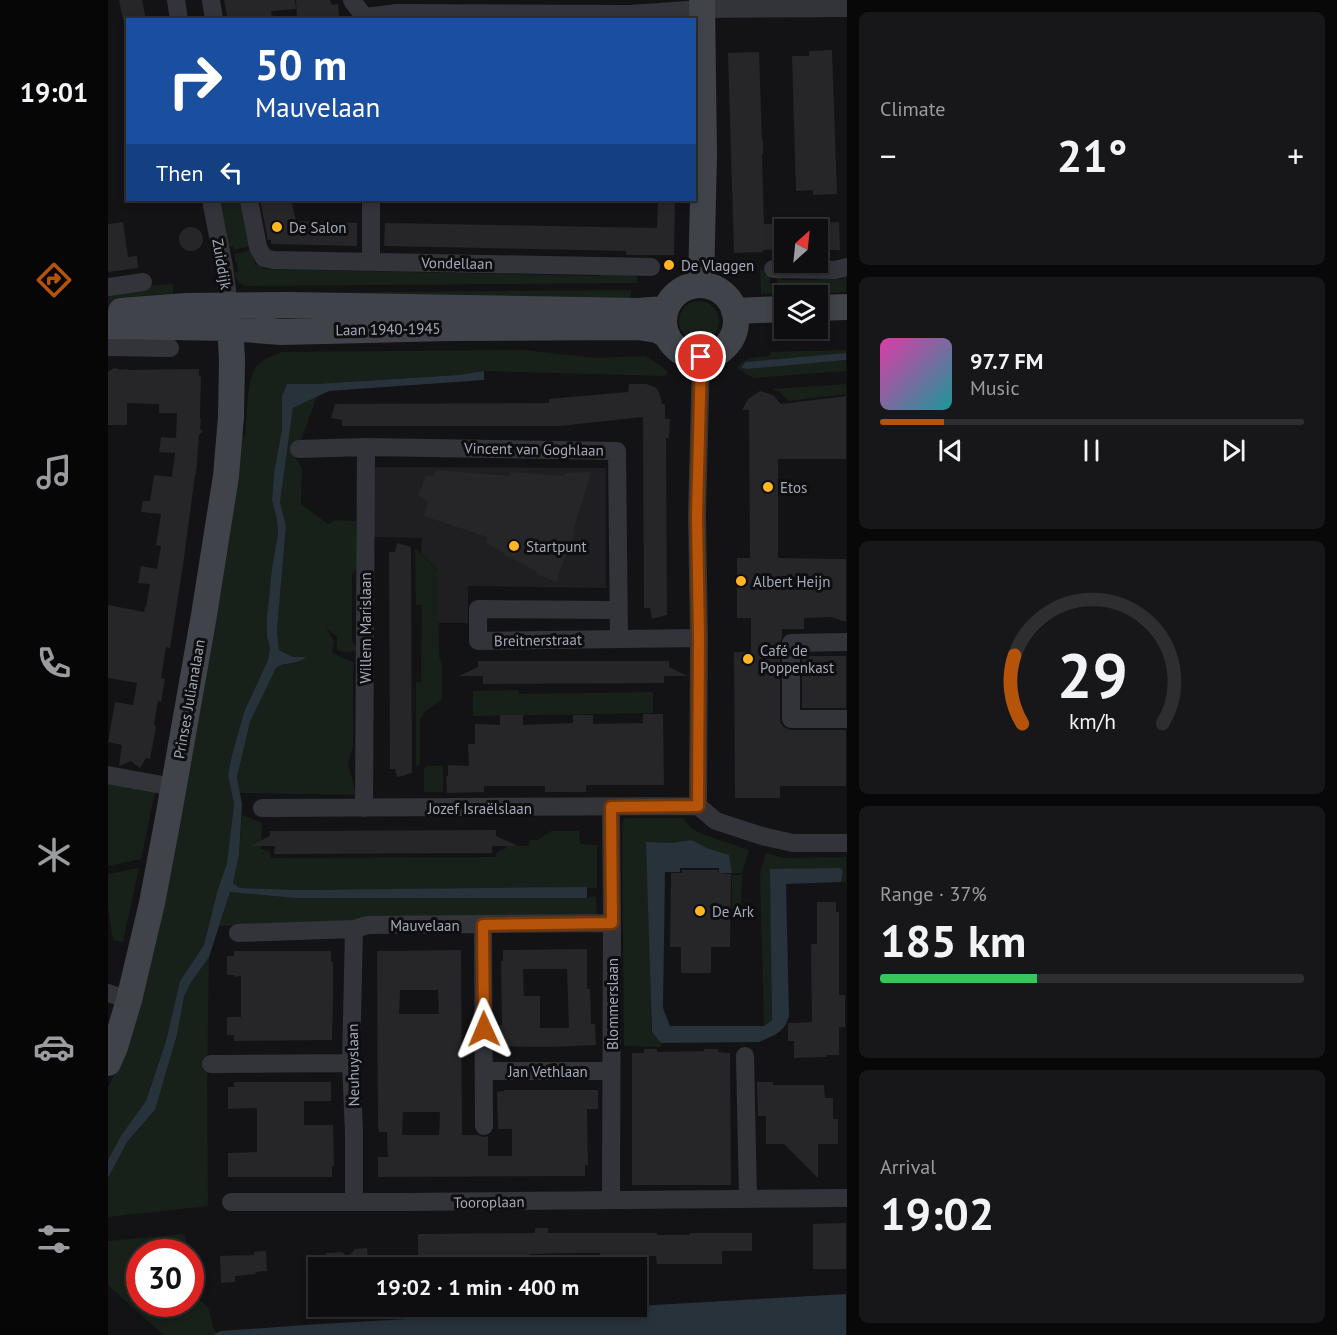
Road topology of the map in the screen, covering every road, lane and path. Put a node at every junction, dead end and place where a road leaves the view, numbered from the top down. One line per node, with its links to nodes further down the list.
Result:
1 (176, 0): 6 (street)
2 (211, 0): 7 (street)
3 (352, 0): 8 (street)
4 (702, 4): 5 (street); 8 (street); 9 (main road)
5 (846, 8)
6 (179, 18)
7 (214, 18)
8 (366, 18)
9 (699, 155): 18 (main road)
10 (211, 201): 25 (street, Zuiddijk)
11 (249, 201): 13 (street, Vondellaan)
12 (371, 201): 13 (street)
13 (371, 261): 14 (street, Vondellaan)
14 (651, 267)
15 (846, 267): 16 (street)
16 (773, 269)
17 (143, 282): 19 (street)
18 (701, 285): 22 (main road); 26 (main road)
19 (108, 287)
20 (846, 307): 21 (main road)
21 (828, 308)
22 (666, 309): 25 (main road, Laan 1940-1945); 31 (main road)
23 (774, 311): 26 (main road)
24 (108, 312): 25 (main road, Laan 1940-1945)
25 (230, 317): 30 (main road, Laan 1940-1945); 31 (main road, Laan 1940-1945); 43 (main road, Prinses Julianalaan)
26 (735, 319): 28 (main road); 34 (main road)
27 (846, 322): 29 (main road)
28 (774, 323)
29 (828, 323)
30 (108, 326)
31 (667, 336): 34 (main road)
32 (108, 347): 33 (street)
33 (170, 348)
34 (701, 357): 38 (street)
35 (366, 447): 36 (street, Vincent van Goghlaan); 37 (street, Vincent van Goghlaan); 47 (street, Willem Marislaan)
36 (299, 449)
37 (618, 610): 39 (street, Vincent van Goghlaan); 39 (street, Breitnerstraat)
38 (699, 638): 39 (street, Breitnerstraat); 44 (street)
39 (619, 639)
40 (846, 642): 41 (street)
41 (846, 719)
42 (108, 775): 43 (street)
43 (173, 787): 53 (main road, Prinses Julianalaan)
44 (698, 806): 45 (street, Jozef Israëlslaan); 48 (street)
45 (611, 807): 47 (street, Jozef Israëlslaan); 49 (street, Blommerslaan)
46 (262, 808): 47 (street, Jozef Israëlslaan)
47 (364, 808)
48 (846, 843)
49 (612, 923): 50 (street, Mauvelaan); 59 (street, Blommerslaan)
50 (483, 925): 51 (street, Mauvelaan); 58 (street)
51 (354, 929): 52 (street, Mauvelaan); 56 (street, Neuhuyslaan)
52 (238, 933)
53 (118, 997): 55 (main road, Prinses Julianalaan)
54 (745, 1056): 61 (street)
55 (108, 1063)
56 (351, 1063): 57 (street); 65 (street, Neuhuyslaan)
57 (211, 1064)
58 (484, 1071): 59 (street, Jan Vethlaan); 60 (street)
59 (611, 1071): 63 (street, Blommerslaan)
60 (484, 1126)
61 (748, 1198): 62 (street, Tooroplaan); 63 (street, Tooroplaan)
62 (846, 1198)
63 (611, 1200): 65 (street, Tooroplaan)
64 (231, 1202): 65 (street, Tooroplaan)
65 (354, 1202)

